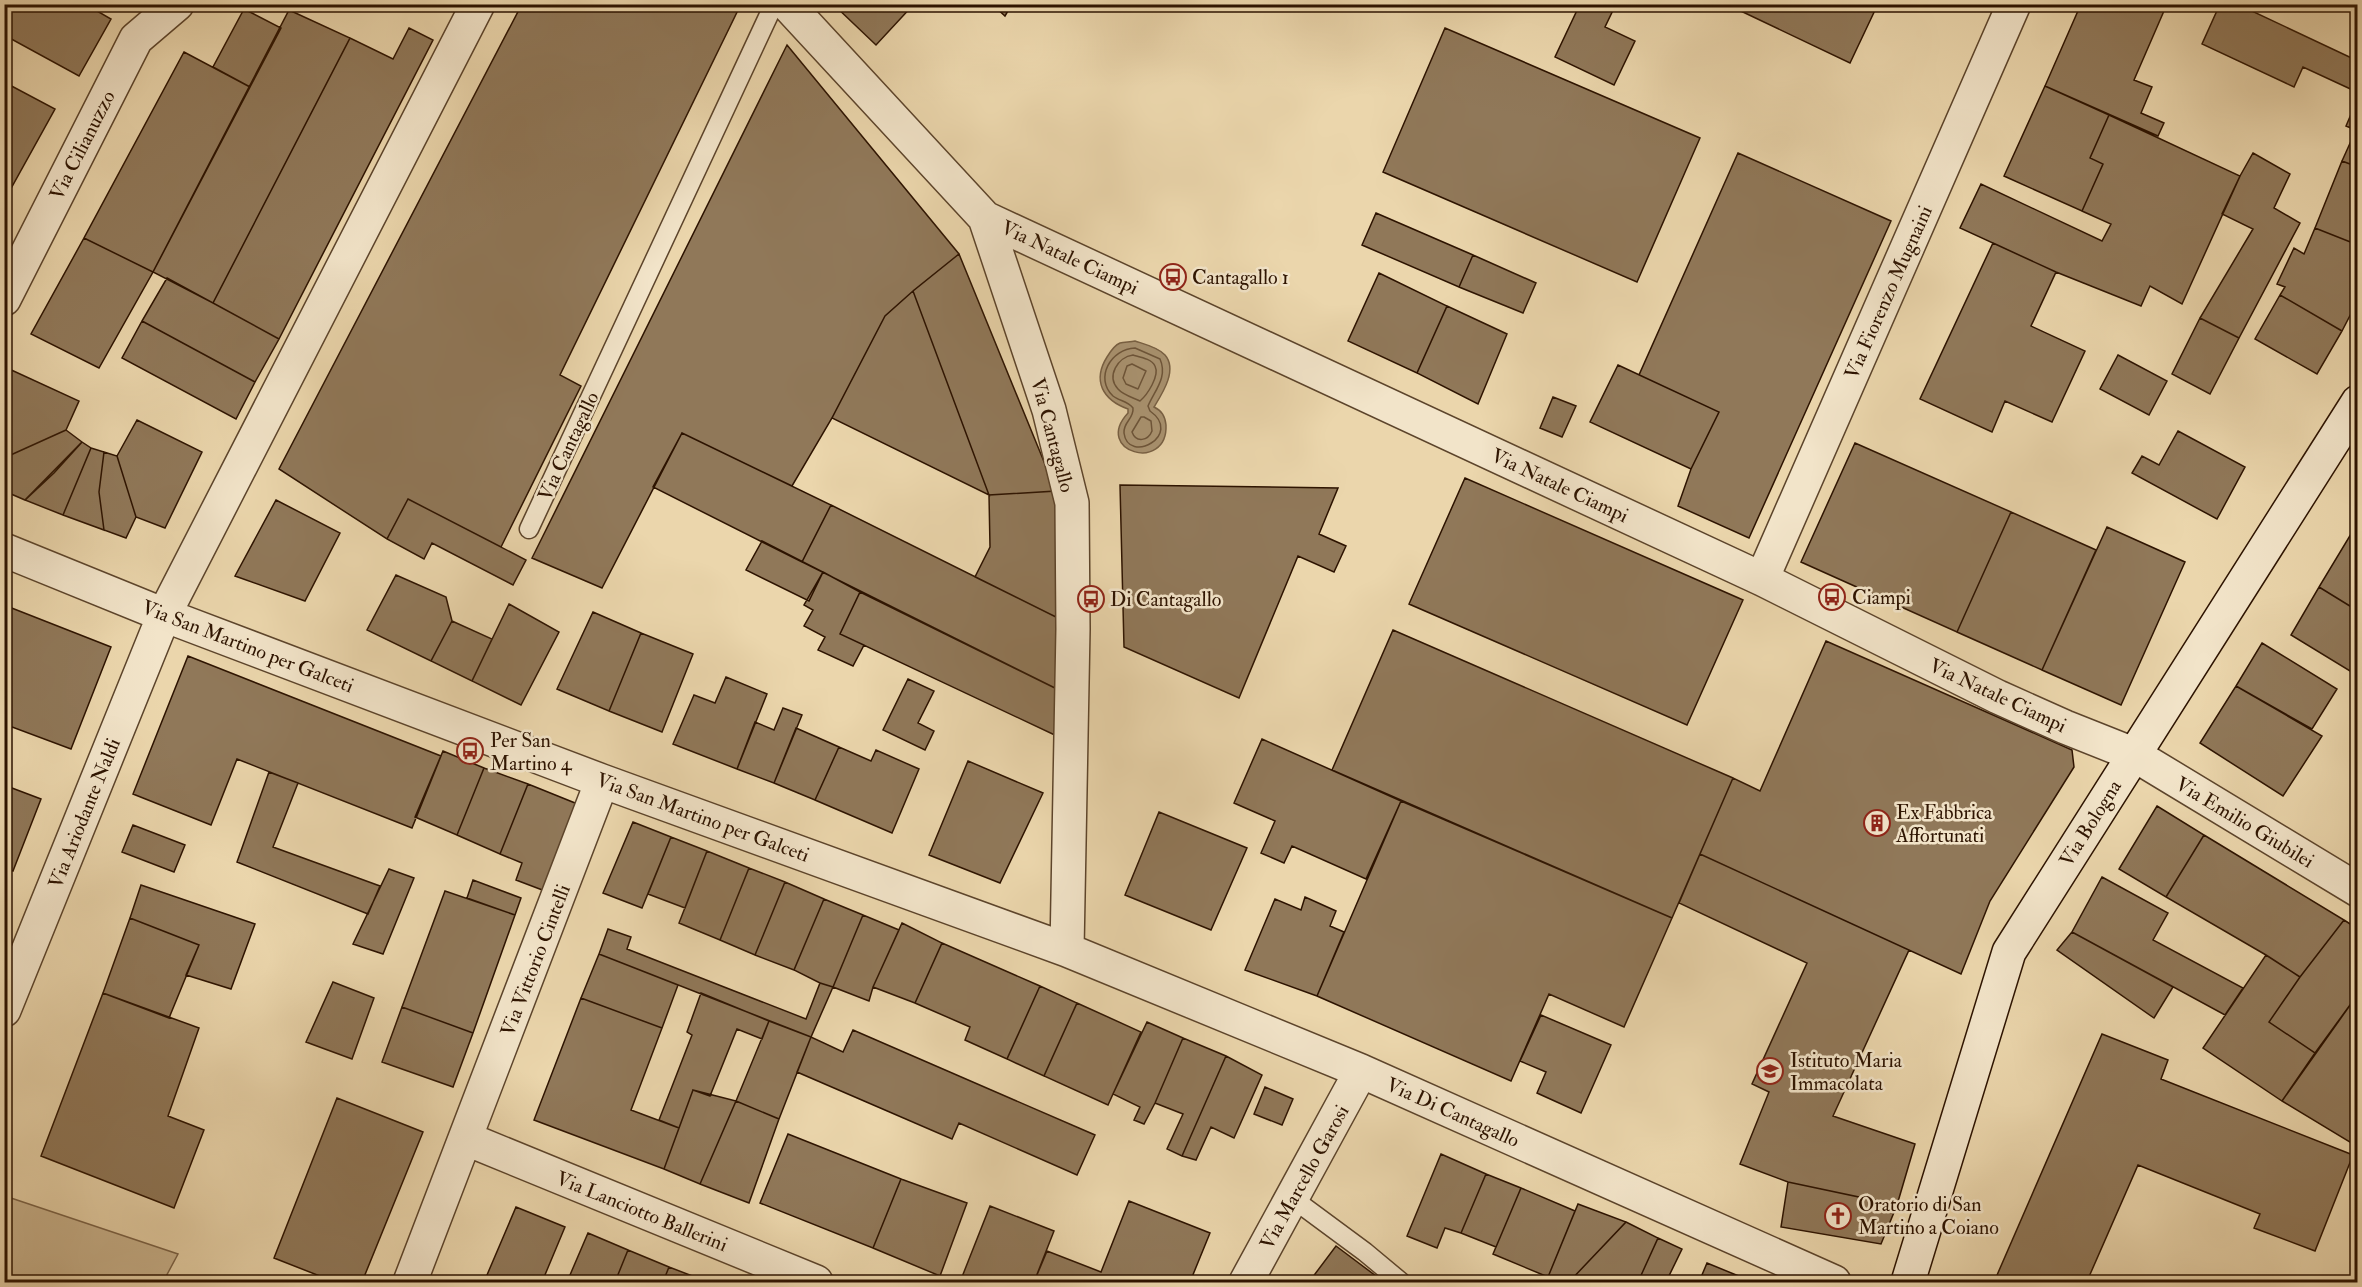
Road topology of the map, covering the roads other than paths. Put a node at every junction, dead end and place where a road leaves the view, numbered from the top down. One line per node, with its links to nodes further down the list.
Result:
1 (177, 4): 7 (street, Via Cilianuzzo)
2 (478, 4): 12 (street, Via Ariodante Naldi)
3 (774, 4): 9 (lane, Via Cantagallo)
4 (787, 4): 6 (street, Via Cantagallo)
5 (2014, 4): 11 (street, Via Fiorenzo Mugnaini)
6 (985, 218): 11 (street, Via Natale Ciampi); 16 (street, Via Cantagallo)
7 (4, 299)
8 (2358, 402): 13 (street, Via Bologna)
9 (530, 530)
10 (4, 550): 12 (street, Via San Martino per Galceti)
11 (1762, 579): 13 (street, Via Natale Ciampi)
12 (164, 615): 14 (street, Via San Martino per Galceti); 17 (street, Via Ariodante Naldi)
13 (2133, 754): 15 (street, Via Emilio Giubilei); 26 (street, Via Bologna)
14 (602, 781): 16 (street, Via San Martino per Galceti); 19 (street, Via Vittorio Cintelli)
15 (2358, 890)
16 (1067, 950): 18 (street, Via Di Cantagallo)
17 (4, 1010)
18 (1361, 1071): 20 (street, Via Marcello Garosi); 25 (street, Via Di Cantagallo)
19 (467, 1138): 21 (street, Via Vittorio Cintelli); 22 (street, Via Lanciotto Ballerini)
20 (1292, 1198): 23 (street, Via Marcello Garosi); 24 (lane)
21 (410, 1282)
22 (816, 1282)
23 (1246, 1282)
24 (1401, 1282)
25 (1834, 1282)
26 (1908, 1282)

